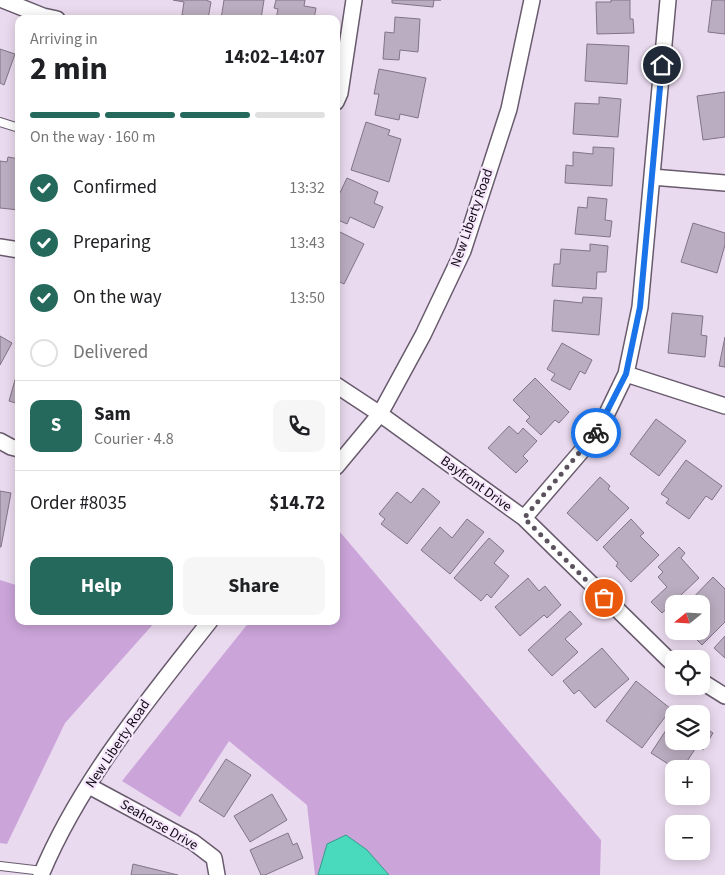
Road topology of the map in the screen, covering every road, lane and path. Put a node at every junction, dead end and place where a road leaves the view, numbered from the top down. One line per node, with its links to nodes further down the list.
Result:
1 (3, 0): 5 (street)
2 (354, 0): 6 (street)
3 (532, 0): 16 (street, New Liberty Road)
4 (668, 0): 9 (street)
5 (40, 15)
6 (340, 79)
7 (0, 122): 8 (lane)
8 (15, 127)
9 (652, 177): 10 (street); 13 (street)
10 (725, 183)
11 (0, 248): 12 (street)
12 (15, 250)
13 (626, 374): 15 (street); 20 (street)
14 (340, 388): 16 (street, Bayfront Drive)
15 (725, 406)
16 (380, 414): 19 (street, New Liberty Road); 20 (street, Bayfront Drive)
17 (0, 441): 18 (street)
18 (15, 449)
19 (340, 463)
20 (524, 518): 22 (street, Bayfront Drive)
21 (207, 625): 25 (street, New Liberty Road)
22 (665, 656)
23 (710, 687): 24 (street)
24 (725, 696)
25 (89, 786): 27 (street, New Liberty Road); 28 (street, Seahorse Drive)
26 (0, 866): 27 (lane)
27 (42, 873)
28 (217, 875)

